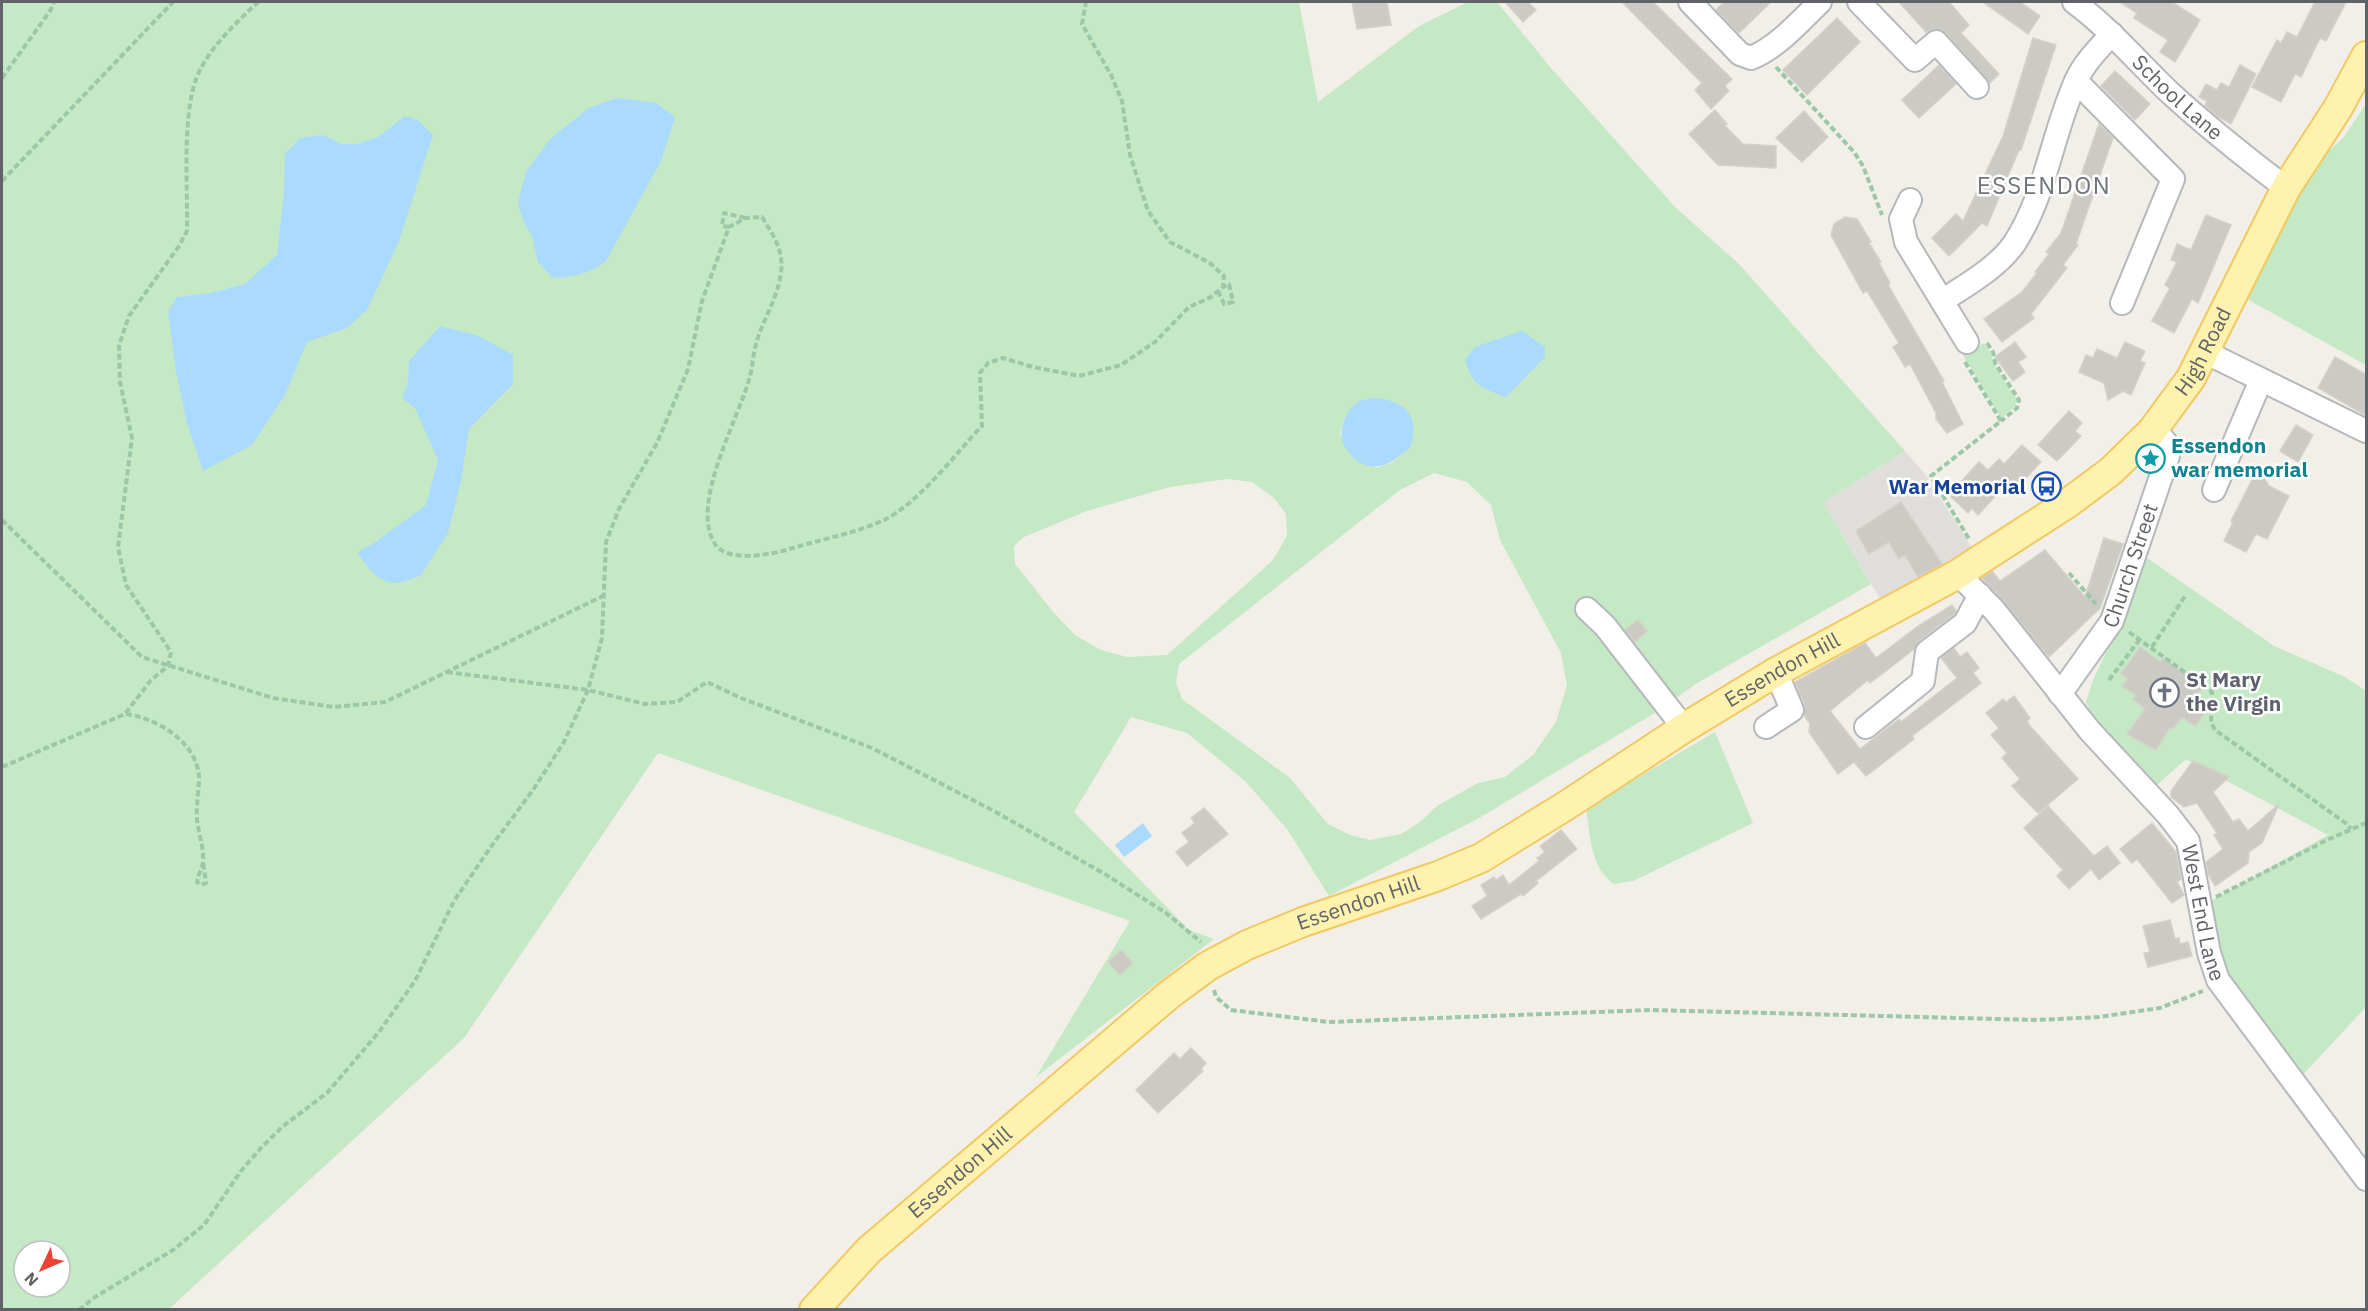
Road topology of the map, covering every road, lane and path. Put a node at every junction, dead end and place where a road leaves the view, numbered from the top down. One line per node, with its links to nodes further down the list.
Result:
1 (54, 2): 12 (path)
2 (173, 2): 15 (path)
3 (258, 2): 41 (path)
4 (1086, 2): 21 (path)
5 (1690, 2): 10 (street)
6 (1820, 2): 10 (street)
7 (1859, 2): 14 (street)
8 (2074, 2): 9 (street, School Lane)
9 (2112, 34): 13 (street); 16 (street, School Lane)
10 (1763, 53): 19 (path)
11 (2367, 56): 16 (main road, High Road)
12 (2, 78)
13 (2076, 81): 23 (street); 24 (street)
14 (1977, 87)
15 (2, 181)
16 (2286, 188): 26 (main road, High Road)
17 (1910, 200): 23 (street)
18 (746, 218): 20 (path); 20 (path); 22 (path)
19 (1885, 225)
20 (729, 227): 35 (path)
21 (1223, 287): 22 (path); 22 (path)
22 (1218, 291)
23 (1942, 301): 25 (street)
24 (2122, 303)
25 (1963, 347): 32 (path)
26 (2205, 352): 27 (street); 28 (main road, High Road)
27 (2261, 380): 29 (street); 30 (street)
28 (2152, 431): 32 (main road, High Road); 38 (street, Church Street)
29 (2367, 431)
30 (2214, 490)
31 (2, 520): 41 (path)
32 (1970, 567): 34 (street, West End Lane); 43 (main road, Essendon Hill)
33 (2068, 573): 38 (path)
34 (1980, 595): 46 (street, West End Lane); 49 (street)
35 (603, 596): 42 (path); 45 (path)
36 (2185, 596): 40 (path)
37 (1587, 609): 50 (street)
38 (2112, 621): 39 (path); 46 (street, Church Street)
39 (2140, 639): 40 (path); 44 (path)
40 (2152, 647): 53 (path)
41 (168, 666): 42 (path); 47 (path)
42 (447, 672): 45 (path)
43 (1776, 672): 48 (street); 50 (main road, Essendon Hill)
44 (2109, 680)
45 (588, 690): 56 (path); 59 (path)
46 (2060, 694): 55 (street, West End Lane)
47 (126, 714): 51 (path); 54 (path)
48 (1766, 727)
49 (1866, 727)
50 (1684, 728): 56 (main road, Essendon Hill)
51 (2, 767)
52 (2367, 823): 53 (path)
53 (2351, 829): 55 (path)
54 (203, 861): 54 (path)
55 (2201, 902): 57 (street, West End Lane)
56 (1205, 954): 57 (path); 60 (main road, Essendon Hill)
57 (2218, 980): 58 (street, West End Lane)
58 (2367, 1179)
59 (79, 1310)
60 (814, 1310)

